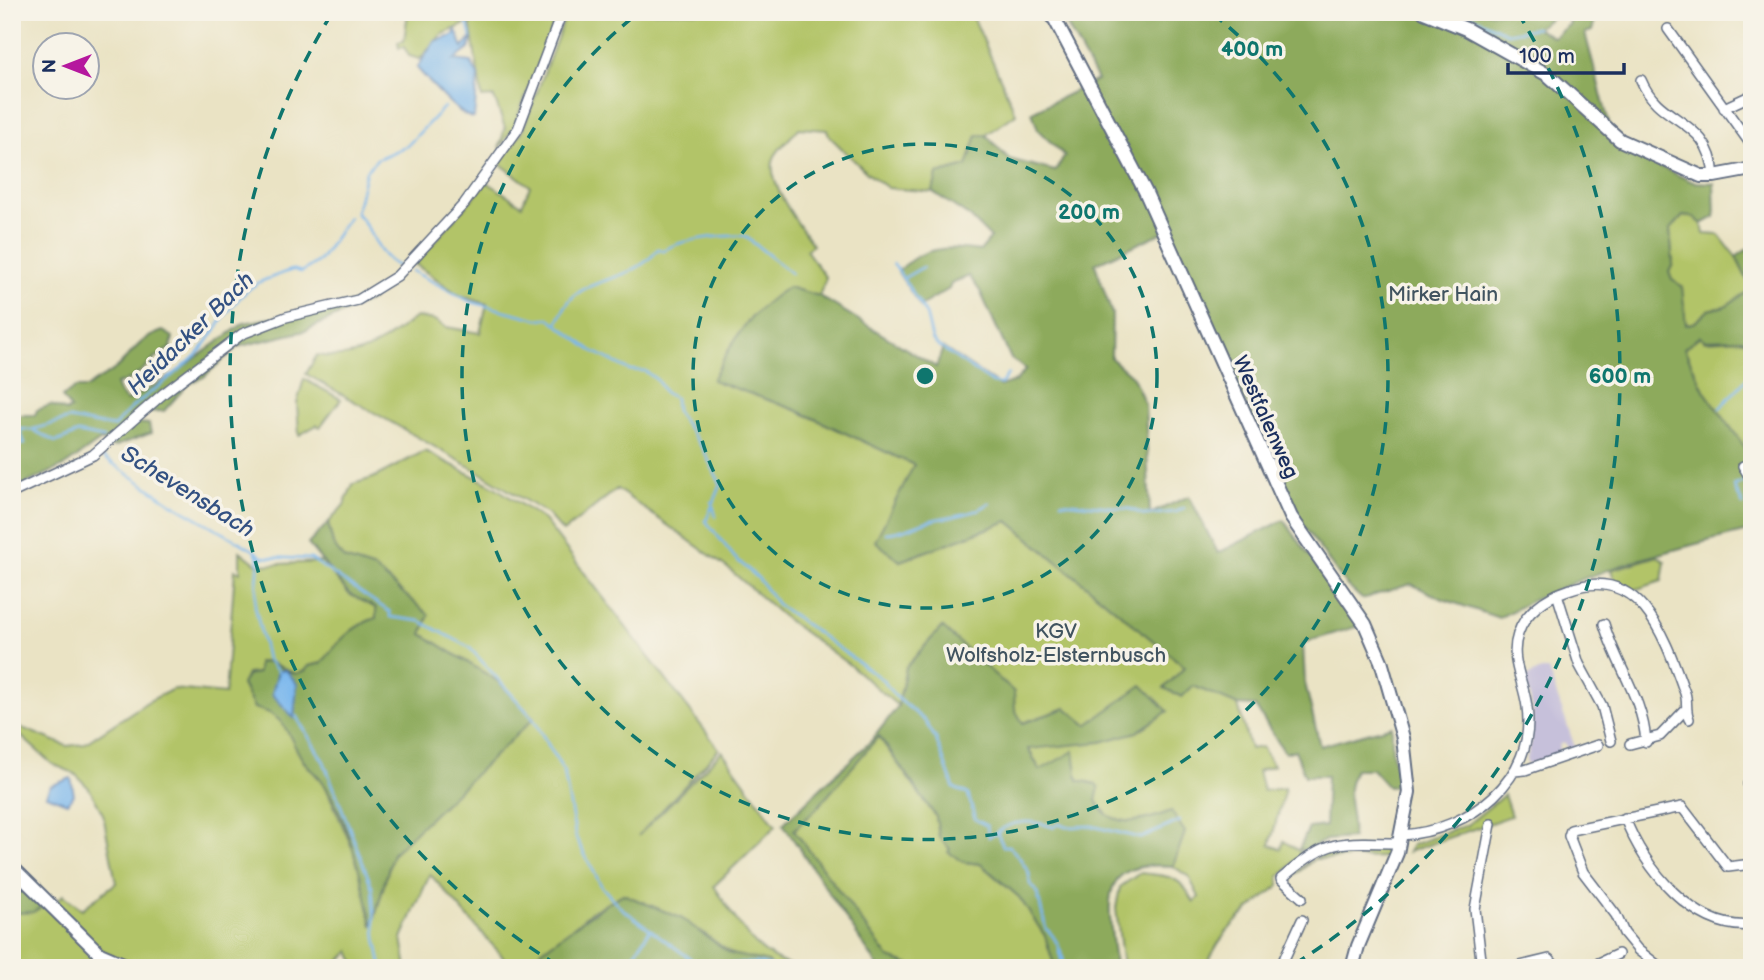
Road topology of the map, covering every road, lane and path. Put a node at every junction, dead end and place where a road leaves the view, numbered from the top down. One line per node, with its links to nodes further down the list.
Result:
1 (562, 12): 14 (street)
2 (1068, 12): 4 (street)
3 (1424, 12): 11 (street)
4 (1051, 15): 22 (street, Westfalenweg)
5 (1668, 29): 8 (street)
6 (1642, 80): 11 (street)
7 (1752, 95): 8 (street)
8 (1724, 108): 9 (street)
9 (1752, 146)
10 (1752, 169): 11 (street)
11 (1714, 176)
12 (1743, 466): 13 (street)
13 (1752, 481)
14 (12, 493)
15 (1557, 594): 17 (street); 18 (street); 19 (street)
16 (1604, 624): 17 (street)
17 (1646, 742): 18 (street)
18 (1605, 743): 19 (street)
19 (1514, 771): 22 (street)
20 (1625, 818): 23 (street); 27 (street); 36 (street)
21 (1492, 824): 32 (street)
22 (1401, 839): 25 (street); 31 (street, Westfalenweg)
23 (1752, 864)
24 (12, 867): 29 (street)
25 (1302, 898)
26 (1302, 920): 30 (street)
27 (1752, 925)
28 (1618, 954): 35 (street)
29 (133, 968)
30 (1280, 968)
31 (1352, 968)
32 (1482, 968)
33 (1512, 968): 34 (street)
34 (1557, 968)
35 (1588, 968)
36 (1661, 968)

